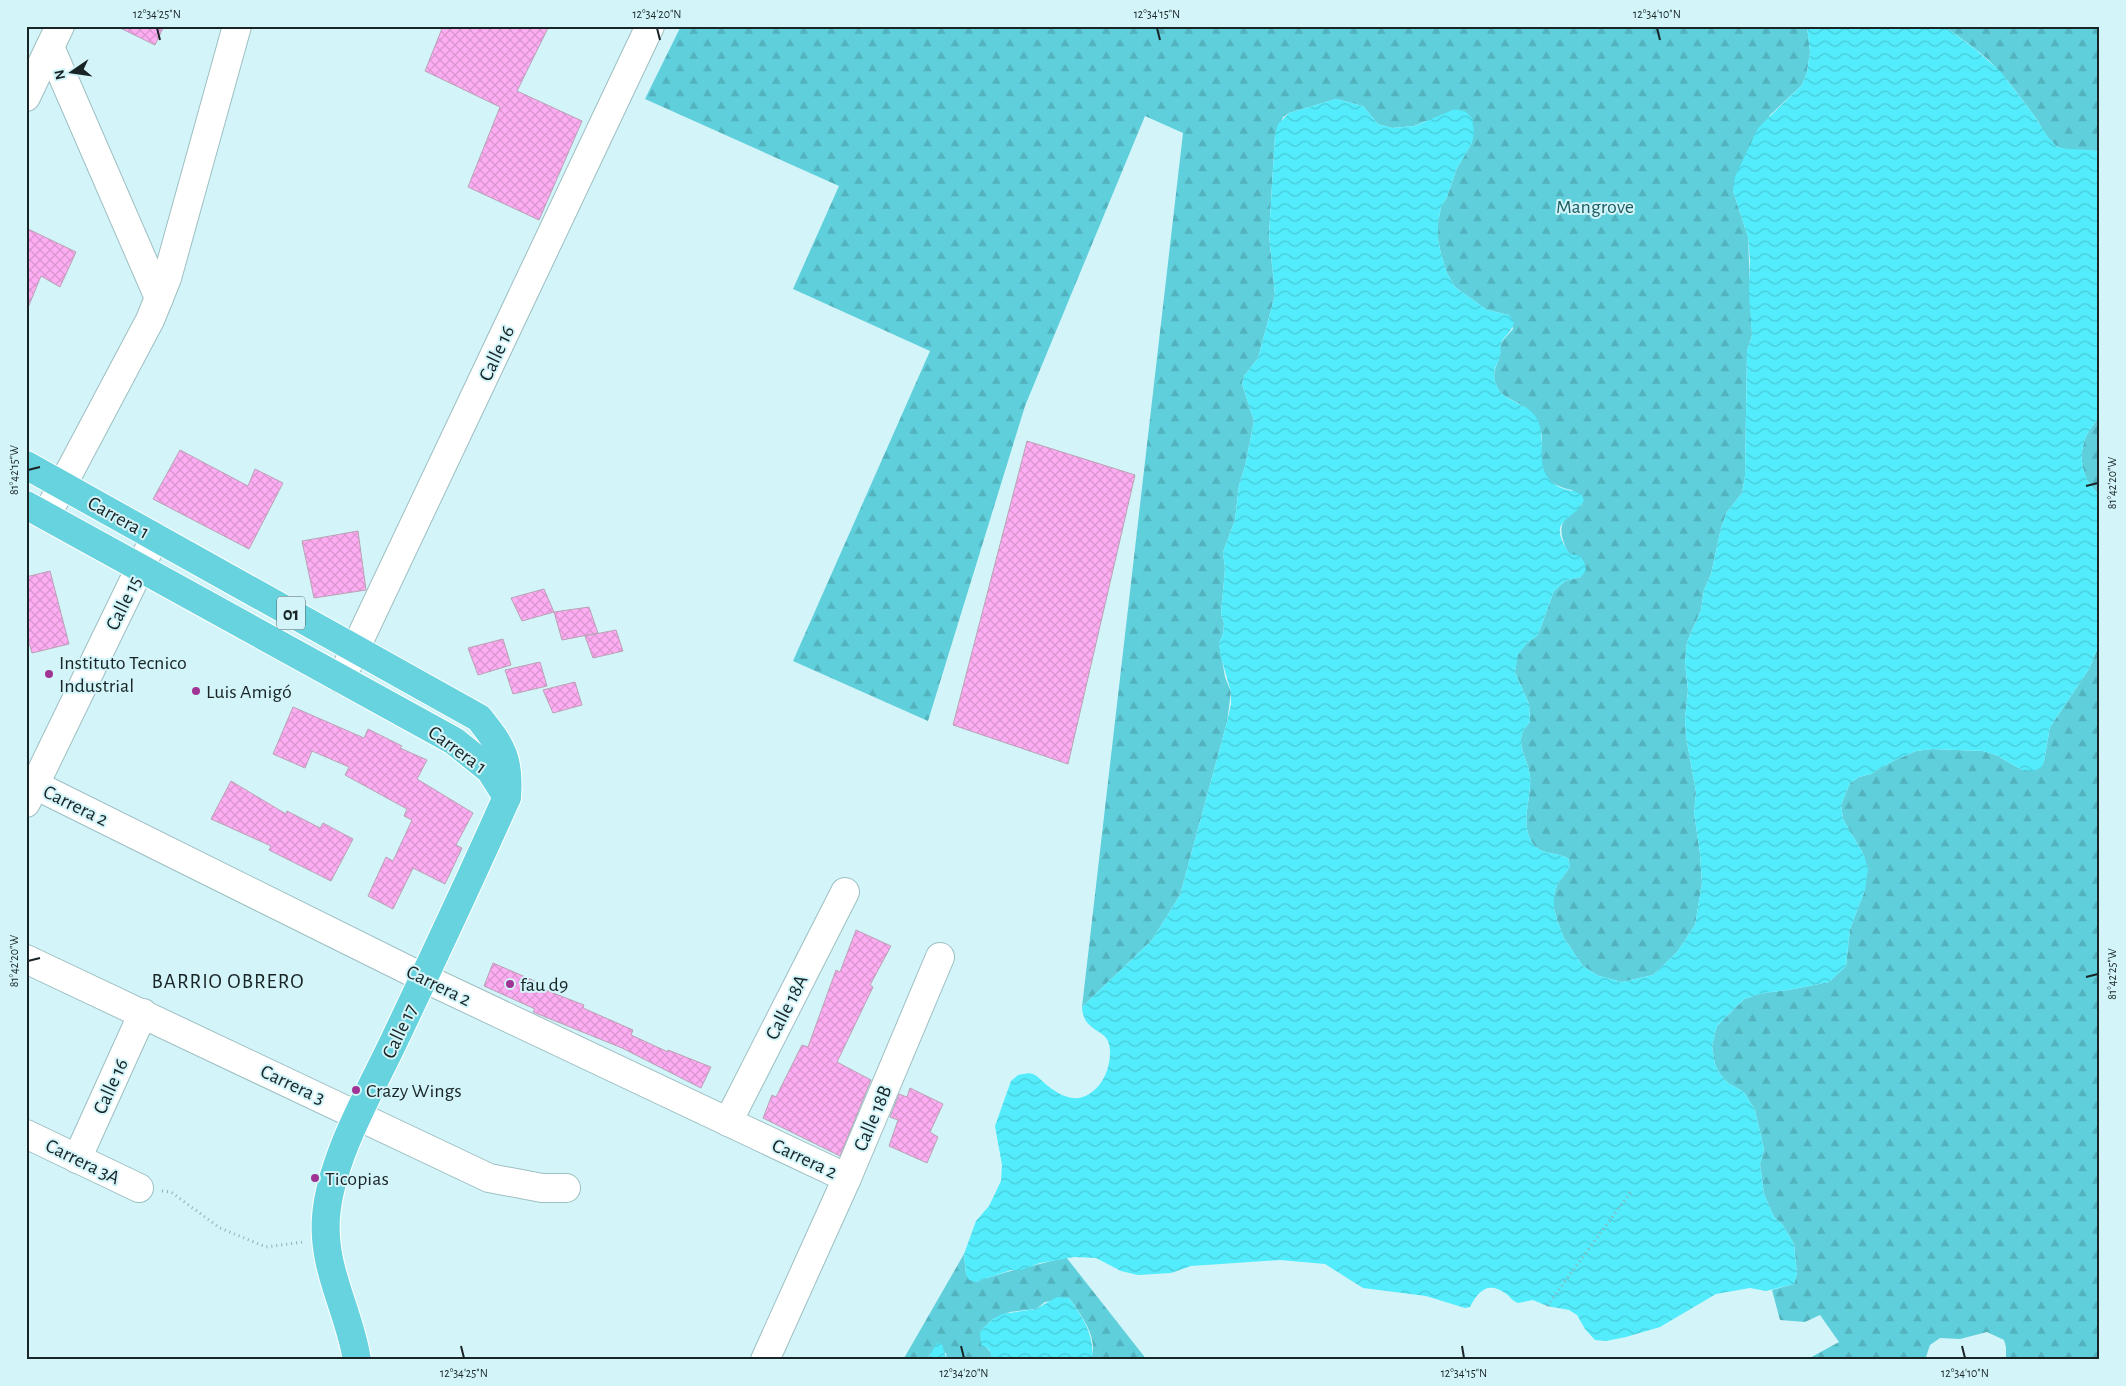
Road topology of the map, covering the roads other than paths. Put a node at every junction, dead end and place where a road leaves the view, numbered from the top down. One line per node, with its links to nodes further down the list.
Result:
1 (237, 26): 5 (street)
2 (650, 26): 11 (street, Calle 16)
3 (55, 36): 4 (street); 5 (street)
4 (26, 97)
5 (159, 298): 7 (street)
6 (26, 465): 7 (highway, Carrera 1 / 01)
7 (62, 485): 8 (street); 9 (highway, Carrera 1 / 01)
8 (36, 511): 10 (highway, Carrera 1 / 01)
9 (154, 537): 10 (street, Calle 15); 11 (highway, Carrera 1 / 01)
10 (140, 568): 12 (highway, Carrera 1 / 01); 13 (street, Calle 15)
11 (356, 650): 12 (street, Calle 16); 14 (highway, Carrera 1 / 01)
12 (341, 679): 14 (highway, Carrera 1 / 01)
13 (31, 794): 18 (street, Carrera 2)
14 (507, 797): 18 (highway, Calle 17 / 01)
15 (844, 892): 21 (street, Calle 18A)
16 (940, 957): 24 (street, Calle 18B)
17 (26, 959): 19 (street, Carrera 3)
18 (424, 978): 20 (highway, Calle 17 / 01); 21 (street, Carrera 2)
19 (143, 1013): 20 (street, Carrera 3); 23 (street, Calle 16)
20 (359, 1115): 26 (street, Carrera 3); 27 (highway, Calle 17 / 01)
21 (728, 1122): 24 (street, Carrera 2)
22 (26, 1134): 23 (street, Carrera 3A)
23 (77, 1158): 25 (street, Carrera 3A)
24 (847, 1178): 28 (street, Calle 18B)
25 (139, 1188)
26 (566, 1188)
27 (357, 1360)
28 (765, 1360)

